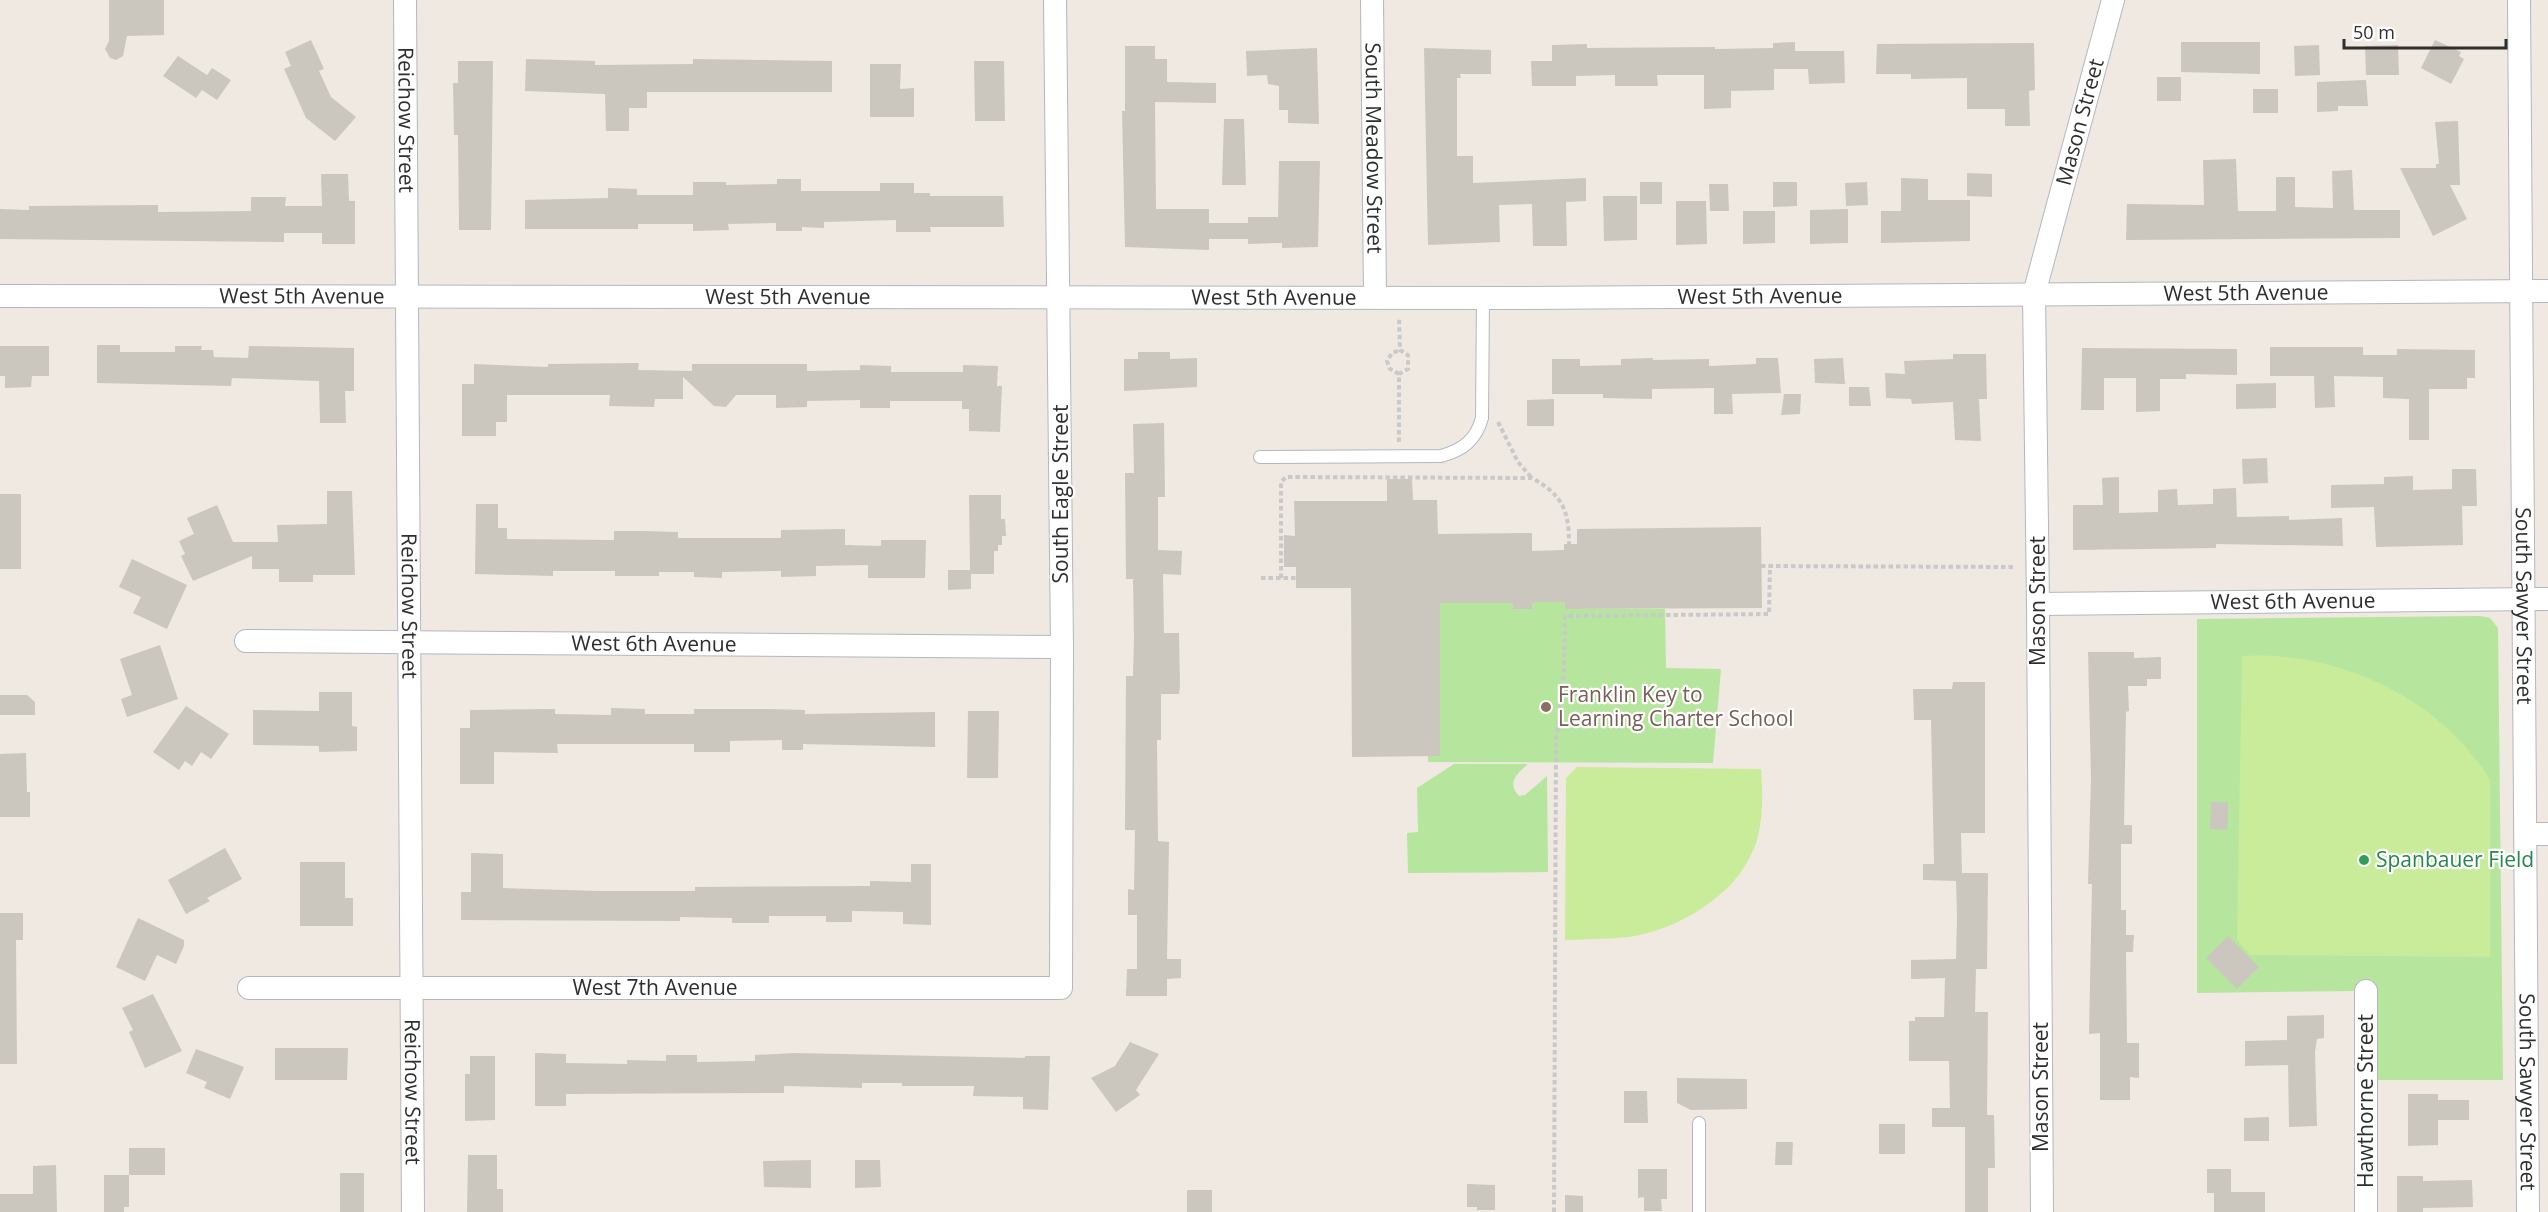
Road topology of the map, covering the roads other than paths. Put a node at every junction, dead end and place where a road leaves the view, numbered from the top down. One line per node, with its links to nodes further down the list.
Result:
1 (405, 0): 11 (street, Reichow Street)
2 (1054, 0): 12 (street, South Eagle Street)
3 (1372, 0): 10 (street, South Meadow Street)
4 (2113, 0): 8 (street, Mason Street)
5 (2519, 0): 6 (street, South Sawyer Street)
6 (2519, 291): 7 (street, West 5th Avenue); 8 (street, West 5th Avenue); 15 (street, South Sawyer Street)
7 (2548, 291)
8 (2034, 294): 13 (street, West 5th Avenue); 17 (street, Mason Street)
9 (0, 296): 11 (street, West 5th Avenue)
10 (1375, 297): 12 (street, West 5th Avenue); 13 (street, West 5th Avenue)
11 (409, 298): 12 (street, West 5th Avenue); 19 (street, Reichow Street)
12 (1060, 298): 20 (street, South Eagle Street)
13 (1483, 298): 14 (lane)
14 (1260, 457)
15 (2523, 599): 16 (street, West 6th Avenue); 17 (street, West 6th Avenue); 21 (street, South Sawyer Street)
16 (2548, 599)
17 (2038, 604): 30 (street, Mason Street)
18 (246, 641): 19 (street, West 6th Avenue)
19 (410, 642): 20 (street, West 6th Avenue); 25 (street, Reichow Street)
20 (1062, 647): 24 (street, South Eagle Street)
21 (2526, 834): 22 (street); 32 (street, South Sawyer Street)
22 (2548, 834)
23 (249, 988): 25 (street, West 7th Avenue)
24 (1061, 988): 25 (street, West 7th Avenue)
25 (411, 989): 28 (street, Reichow Street)
26 (2366, 991): 31 (street, Hawthorne Street)
27 (1699, 1123): 29 (lane)
28 (413, 1212)
29 (1699, 1212)
30 (2042, 1212)
31 (2366, 1212)
32 (2529, 1212)

